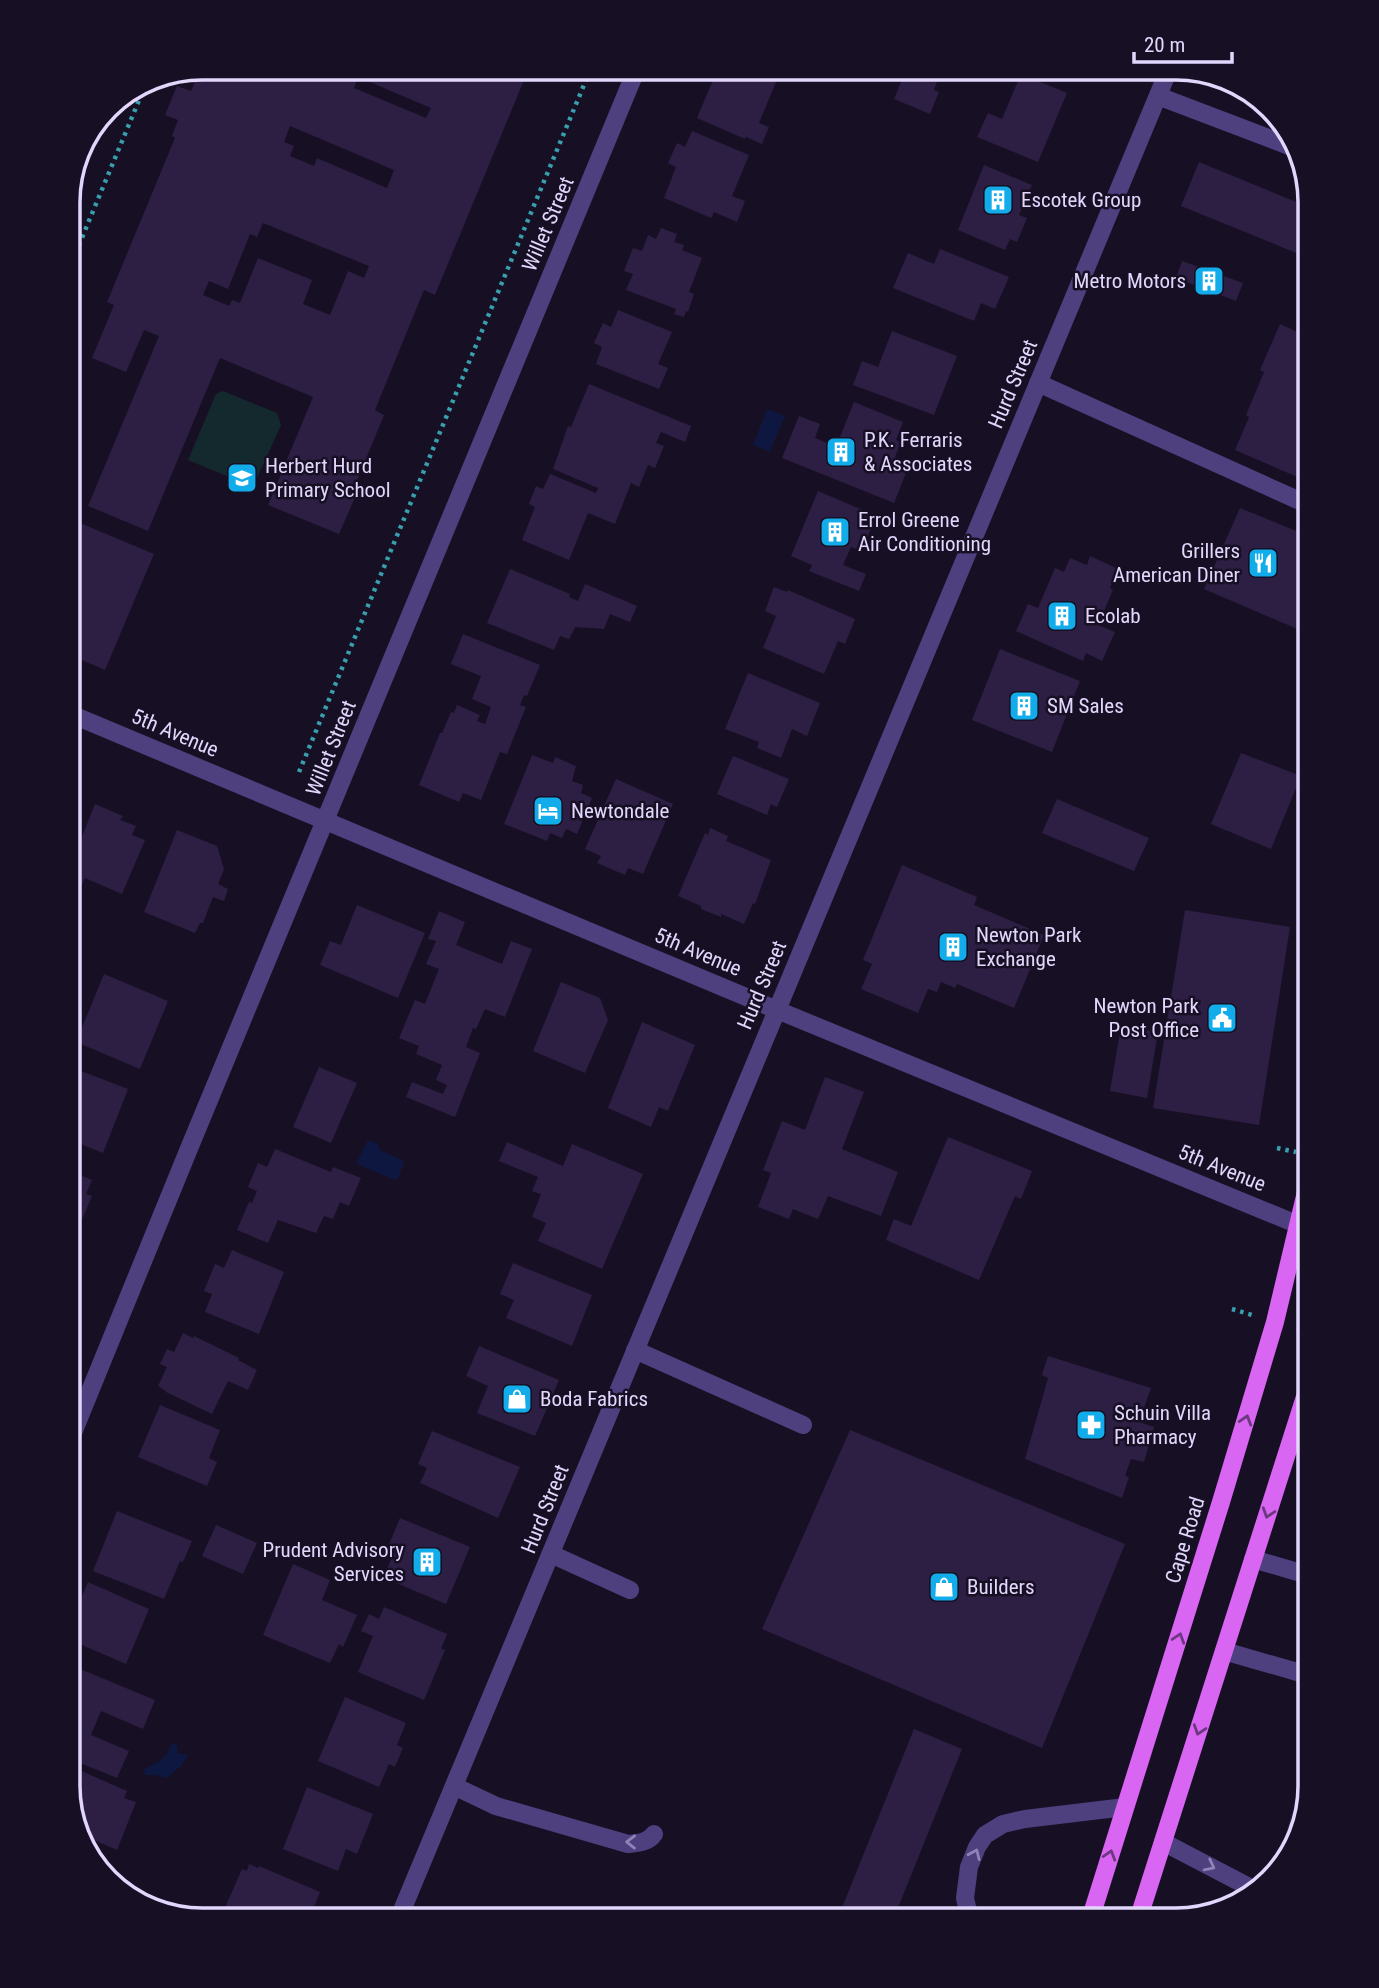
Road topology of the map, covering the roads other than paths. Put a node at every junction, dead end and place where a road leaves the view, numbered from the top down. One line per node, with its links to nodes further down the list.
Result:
1 (632, 80): 8 (street, Willet Street)
2 (1164, 81): 3 (street, Hurd Street)
3 (1158, 96): 4 (street); 5 (street, Hurd Street)
4 (1283, 144)
5 (1038, 383): 6 (street); 9 (street, Hurd Street)
6 (1298, 500)
7 (81, 718): 8 (street, 5th Avenue)
8 (326, 821): 9 (street, 5th Avenue); 13 (street, Willet Street)
9 (777, 1010): 10 (street, 5th Avenue); 12 (street, Hurd Street)
10 (1298, 1224)
11 (1298, 1249): 23 (main road, Cape Road, one-way to 11)
12 (635, 1350): 15 (street); 16 (street, Hurd Street)
13 (80, 1415)
14 (1298, 1419): 17 (main road, one-way to 17)
15 (803, 1425)
16 (551, 1554): 19 (street); 22 (street, Hurd Street)
17 (1253, 1559): 18 (street); 20 (main road)
18 (1298, 1572)
19 (630, 1590)
20 (1224, 1651): 21 (street); 25 (main road, one-way to 25)
21 (1298, 1672)
22 (454, 1786): 24 (street, one-way to 22); 27 (street, Hurd Street)
23 (1125, 1807): 28 (street, one-way to 23); 29 (main road, Cape Road, one-way to 23)
24 (654, 1834)
25 (1163, 1842): 26 (street, one-way to 26); 30 (main road)
26 (1245, 1886)
27 (403, 1907)
28 (967, 1908)
29 (1094, 1908)
30 (1142, 1908)

